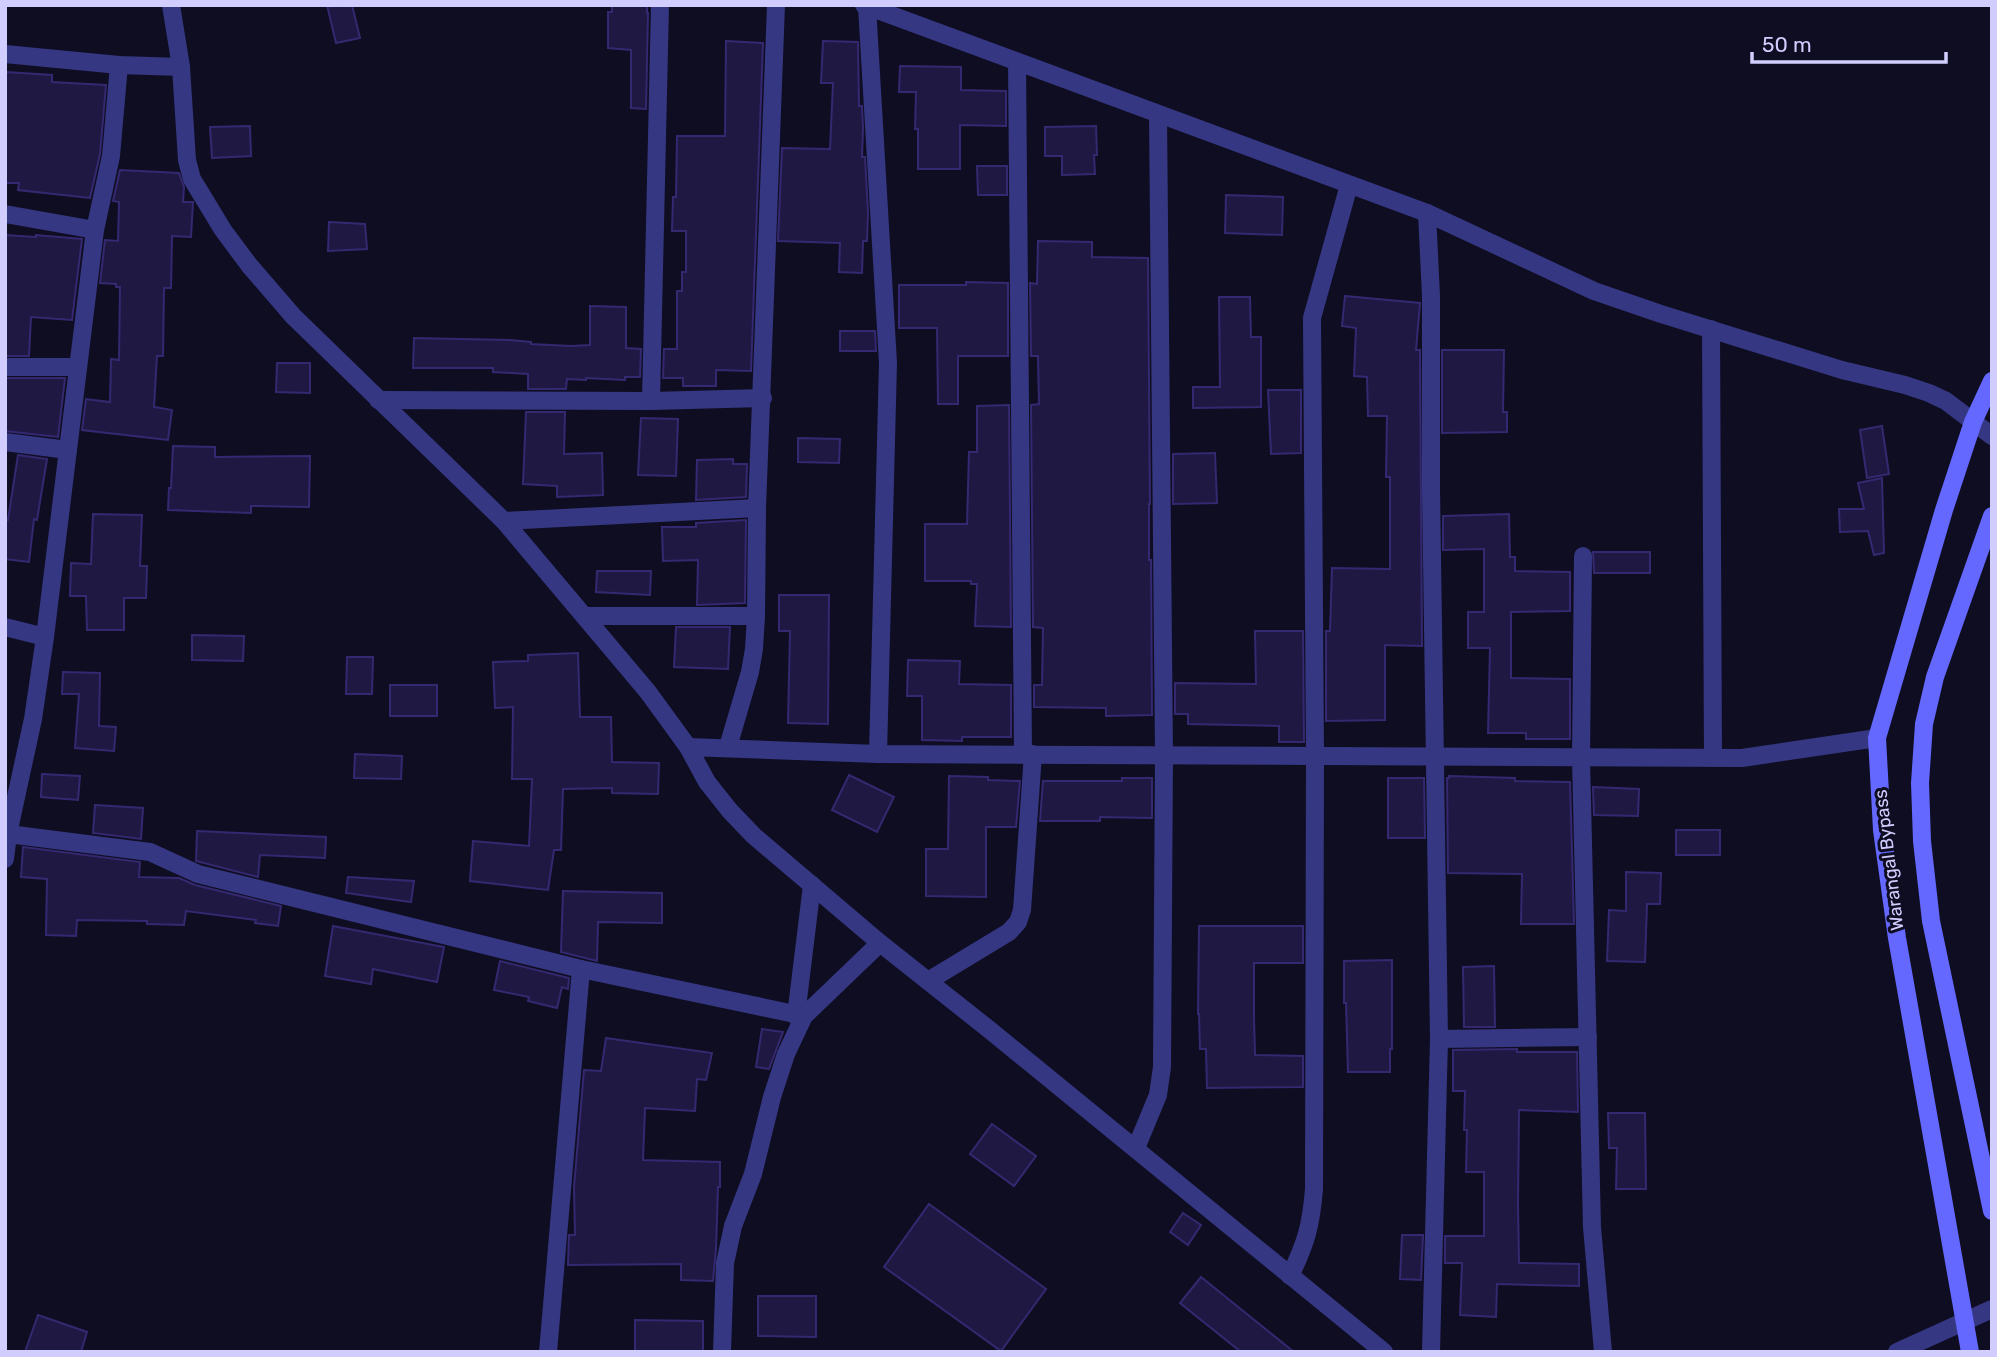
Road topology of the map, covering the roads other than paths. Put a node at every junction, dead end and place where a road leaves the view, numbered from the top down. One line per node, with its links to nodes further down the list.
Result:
1 (171, 5): 8 (street)
2 (660, 5): 20 (street)
3 (776, 5): 18 (street)
4 (865, 6): 6 (street); 36 (street)
5 (5, 54): 7 (street)
6 (1017, 62): 9 (street); 37 (street)
7 (119, 65): 8 (street); 13 (street)
8 (181, 67): 19 (street)
9 (1158, 115): 10 (street); 38 (street)
10 (1349, 185): 11 (street); 39 (street)
11 (1427, 213): 14 (street); 40 (street)
12 (5, 214): 13 (street)
13 (95, 230): 15 (street)
14 (1711, 329): 21 (street); 42 (street)
15 (77, 366): 16 (street); 24 (street)
16 (5, 367)
17 (1992, 381): 21 (main road, Warangal Bypass)
18 (763, 398): 20 (street); 25 (street)
19 (377, 400): 20 (street); 27 (street)
20 (651, 401)
21 (1973, 422): 22 (street); 33 (main road, Warangal Bypass)
22 (1992, 436)
23 (5, 442): 24 (street)
24 (68, 450): 32 (street)
25 (757, 508): 27 (street); 30 (street)
26 (1992, 516): 53 (main road, Warangal Bypass)
27 (503, 521): 29 (street)
28 (1583, 556): 41 (street)
29 (584, 616): 30 (street); 34 (street)
30 (756, 616): 35 (street)
31 (5, 626): 32 (street)
32 (45, 637): 43 (street)
33 (1877, 738): 42 (street); 56 (main road, Warangal Bypass)
34 (688, 747): 35 (street); 45 (street)
35 (728, 747): 36 (street)
36 (878, 754): 37 (street)
37 (1028, 754): 38 (street); 48 (street)
38 (1164, 755): 39 (street); 52 (street)
39 (1315, 757): 40 (street); 54 (street)
40 (1435, 757): 41 (street); 51 (street)
41 (1581, 758): 42 (street); 50 (street)
42 (1713, 758)
43 (8, 834): 44 (street); 47 (street)
44 (5, 859)
45 (812, 885): 46 (street); 49 (street)
46 (880, 943): 48 (street); 49 (street)
47 (581, 968): 49 (street); 57 (street)
48 (928, 981): 52 (street)
49 (800, 1016): 58 (street)
50 (1588, 1037): 51 (street); 61 (street)
51 (1439, 1039): 60 (street)
52 (1136, 1148): 54 (street)
53 (1992, 1212)
54 (1290, 1276): 59 (street)
55 (1992, 1310): 56 (street)
56 (1964, 1322): 62 (street); 63 (main road, Warangal Bypass)
57 (548, 1352)
58 (722, 1352)
59 (1384, 1352)
60 (1431, 1352)
61 (1603, 1352)
62 (1897, 1352)
63 (1970, 1352)

